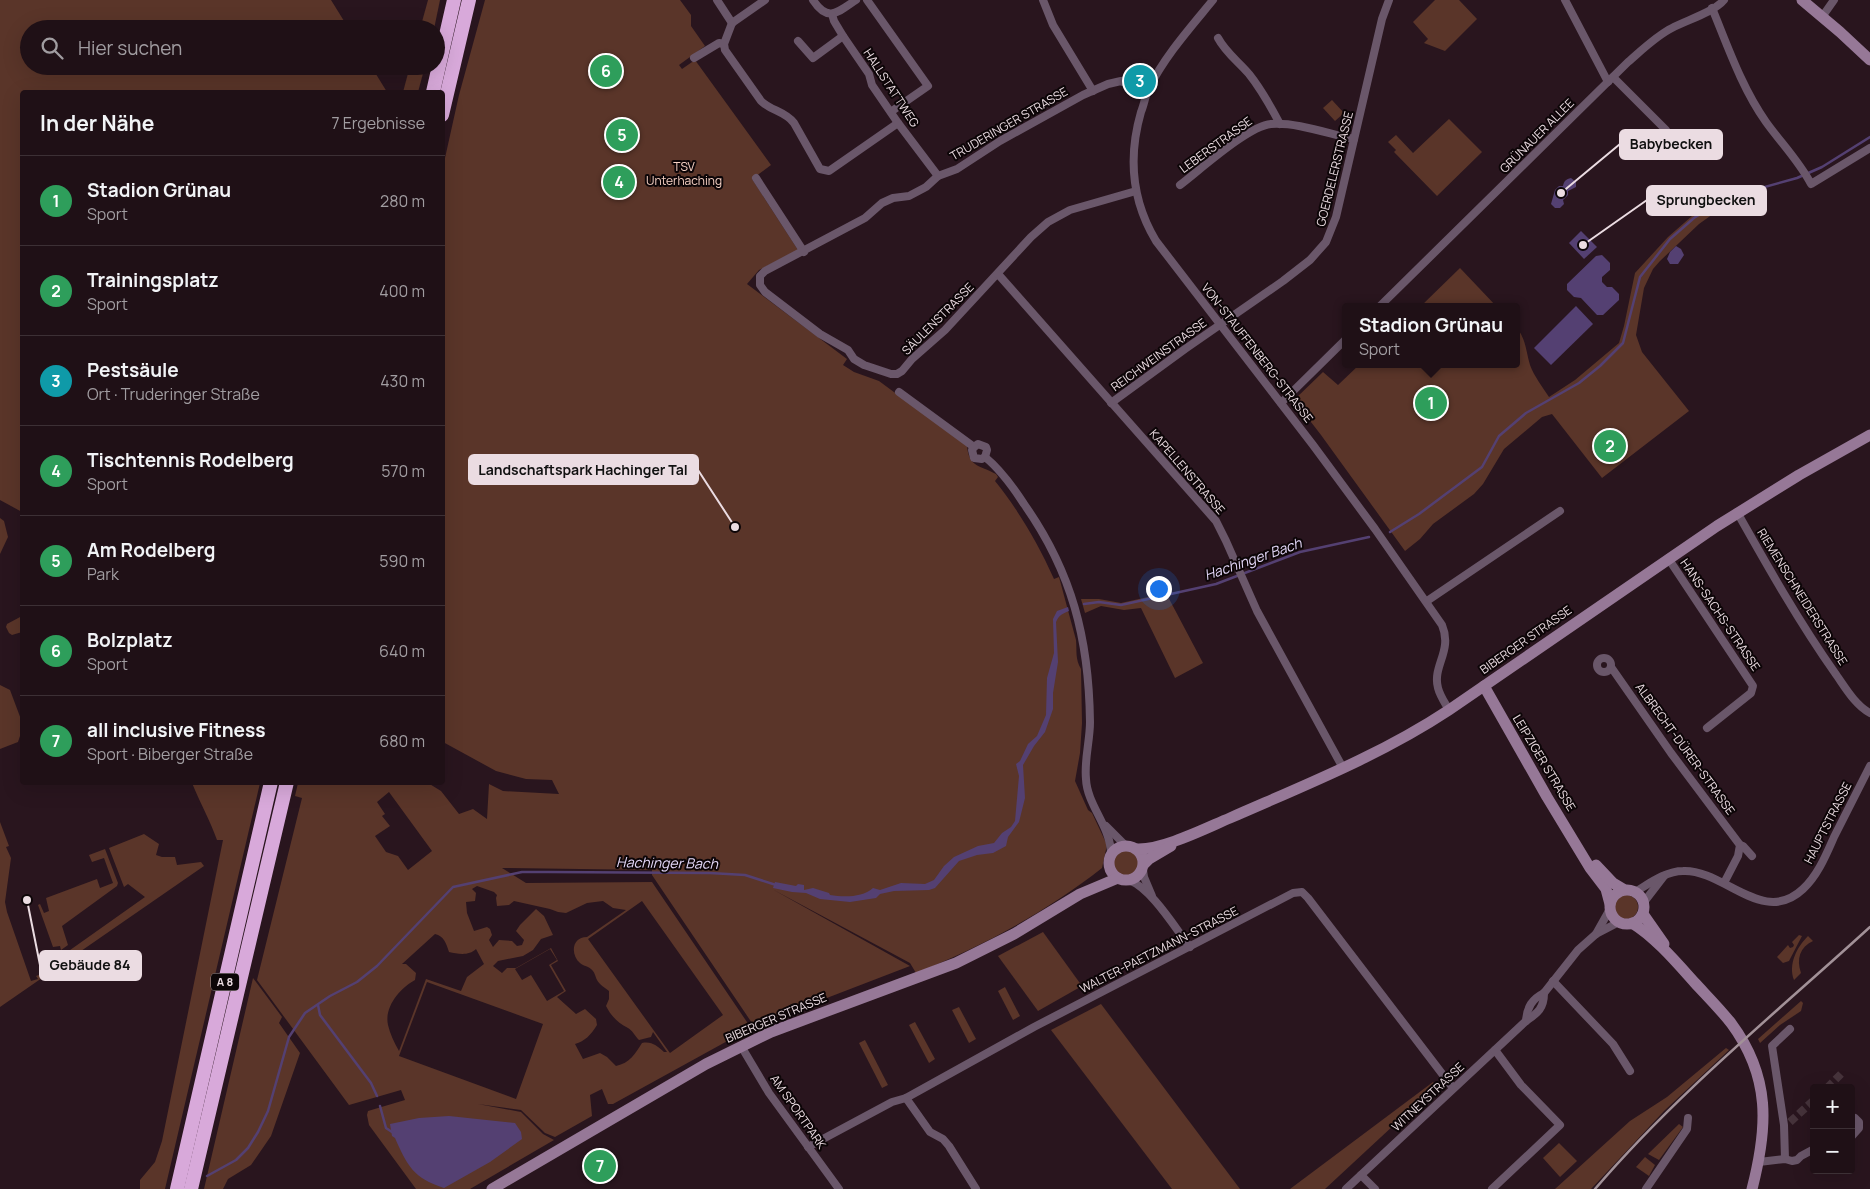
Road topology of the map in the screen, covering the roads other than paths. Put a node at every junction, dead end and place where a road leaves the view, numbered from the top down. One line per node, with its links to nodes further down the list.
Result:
1 (454, 0): 21 (highway)
2 (469, 0): 32 (highway)
3 (716, 0): 19 (street)
4 (765, 0): 19 (street)
5 (813, 0): 17 (street)
6 (856, 0): 17 (street)
7 (867, 0): 33 (street)
8 (1043, 0): 30 (street)
9 (1214, 0): 31 (street, VON-STAUFFENBERG-STRASSE)
10 (1377, 0): 15 (street)
11 (1564, 0): 28 (street)
12 (1724, 0): 16 (street, GRÜNAUER ALLEE)
13 (1802, 0): 18 (main road)
14 (1834, 0): 18 (street)
15 (1387, 3): 37 (street, GOERDELERSTRASSE)
16 (1712, 8): 28 (street, GRÜNAUER ALLEE); 38 (street)
17 (832, 14): 20 (street, HALLSTATTWEG)
18 (1822, 17): 26 (main road)
19 (732, 23): 24 (street)
20 (843, 36): 23 (street); 33 (street, HALLSTATTWEG)
21 (445, 38)
22 (1218, 38): 35 (street)
23 (798, 41)
24 (724, 44): 25 (street); 34 (street)
25 (694, 58)
26 (1870, 60)
27 (436, 75): 29 (highway)
28 (1611, 79): 36 (street); 46 (street, GRÜNAUER ALLEE)
29 (432, 90)
30 (1093, 91): 31 (street, TRUDERINGER STRASSE); 39 (street, TRUDERINGER STRASSE)
31 (1147, 94): 42 (street, VON-STAUFFENBERG-STRASSE)
32 (445, 102)
33 (892, 111): 34 (street, HALLSTATTWEG)
34 (898, 123): 39 (street, HALLSTATTWEG)
35 (1280, 124): 37 (street, LEBERSTRASSE); 41 (street, LEBERSTRASSE)
36 (1666, 130)
37 (1354, 139): 47 (street, GOERDELERSTRASSE)
38 (1870, 148)
39 (938, 176): 43 (street, TRUDERINGER STRASSE)
40 (756, 178): 43 (street)
41 (1180, 185)
42 (1136, 191): 44 (street, SÄULENSTRASSE); 47 (street, VON-STAUFFENBERG-STRASSE)
43 (804, 252): 45 (street, TRUDERINGER STRASSE)
44 (998, 274): 45 (street, SÄULENSTRASSE); 50 (street, KAPELLENSTRASSE)
45 (760, 280)
46 (1383, 303)
47 (1221, 325): 50 (street, REICHWEINSTRASSE); 51 (street, VON-STAUFFENBERG-STRASSE)
48 (1342, 343): 51 (street)
49 (899, 392): 66 (street)
50 (1111, 403): 63 (street, KAPELLENSTRASSE)
51 (1281, 403): 56 (street, VON-STAUFFENBERG-STRASSE)
52 (1870, 435): 54 (main road, BIBERGER STRASSE)
53 (1560, 511): 56 (street)
54 (1737, 512): 55 (main road, BIBERGER STRASSE); 60 (street, RIEMENSCHNEIDERSTRASSE)
55 (1668, 558): 58 (main road, BIBERGER STRASSE); 61 (street, HANS-SACHS-STRASSE)
56 (1426, 601): 59 (street, VON-STAUFFENBERG-STRASSE)
57 (1611, 667): 69 (street, ALBRECHT-DÜRER-STRASSE)
58 (1484, 686): 59 (main road, BIBERGER STRASSE); 72 (main road, LEIPZIGER STRASSE)
59 (1449, 710): 63 (main road, BIBERGER STRASSE)
60 (1870, 713)
61 (1707, 728)
62 (1870, 766): 79 (street, HAUPTSTRASSE)
63 (1343, 768): 67 (main road, BIBERGER STRASSE)
64 (270, 785): 108 (highway, A 8)
65 (285, 785): 109 (highway, A 8)
66 (1101, 821): 68 (street); 71 (street)
67 (1182, 839): 70 (main road, BIBERGER STRASSE); 75 (main road, BIBERGER STRASSE)
68 (1125, 845): 70 (main road); 71 (main road)
69 (1740, 845): 73 (street, ALBRECHT-DÜRER-STRASSE); 73 (street, ALBRECHT-DÜRER-STRASSE)
70 (1137, 849): 75 (main road)
71 (1111, 854): 74 (main road)
72 (1583, 854): 80 (main road, LEIPZIGER STRASSE); 84 (main road, LEIPZIGER STRASSE)
73 (1738, 856): 79 (street, ALBRECHT-DÜRER-STRASSE)
74 (1109, 866): 77 (main road); 82 (main road, BIBERGER STRASSE)
75 (1143, 867): 78 (main road); 83 (street)
76 (1664, 876): 79 (street, HAUPTSTRASSE); 81 (street, HAUPTSTRASSE); 85 (street)
77 (1118, 878): 78 (main road); 82 (main road, BIBERGER STRASSE)
78 (1129, 880): 83 (street)
79 (1724, 883)
80 (1623, 889): 81 (main road); 84 (main road)
81 (1635, 892): 85 (main road)
82 (1080, 894): 95 (main road, BIBERGER STRASSE)
83 (1154, 900): 89 (street)
84 (1610, 907): 86 (main road); 88 (street, WITNEYSTRASSE)
85 (1643, 908): 87 (main road); 90 (main road)
86 (1619, 922): 87 (main road); 88 (street, WITNEYSTRASSE)
87 (1632, 924): 90 (main road)
88 (1596, 934): 91 (street, WITNEYSTRASSE)
89 (1190, 947): 98 (street, WALTER-PAETZMANN-STRASSE); 99 (street, WALTER-PAETZMANN-STRASSE)
90 (1669, 954): 106 (main road)
91 (1553, 980): 92 (street, WITNEYSTRASSE); 97 (street)
92 (1544, 993): 93 (street, WITNEYSTRASSE); 93 (street, WITNEYSTRASSE)
93 (1526, 1021): 96 (street, WITNEYSTRASSE)
94 (1790, 1029): 105 (street)
95 (741, 1046): 103 (street, AM SPORTPARK); 110 (main road, BIBERGER STRASSE)
96 (1495, 1050): 98 (street, WITNEYSTRASSE); 115 (street)
97 (1630, 1071)
98 (1453, 1088): 107 (street, WITNEYSTRASSE)
99 (906, 1098): 103 (street, WALTER-PAETZMANN-STRASSE); 112 (street)
100 (1688, 1118): 116 (street)
101 (1855, 1118): 102 (street)
102 (1855, 1132)
103 (808, 1147): 111 (street, AM SPORTPARK)
104 (1810, 1150): 105 (street)
105 (1792, 1154): 106 (street)
106 (1759, 1162): 117 (main road)
107 (1361, 1175): 113 (street, WITNEYSTRASSE); 114 (street)
108 (177, 1186)
109 (192, 1189)
110 (492, 1189)
111 (839, 1189)
112 (976, 1189)
113 (1346, 1189)
114 (1375, 1189)
115 (1492, 1189)
116 (1646, 1189)
117 (1752, 1189)

